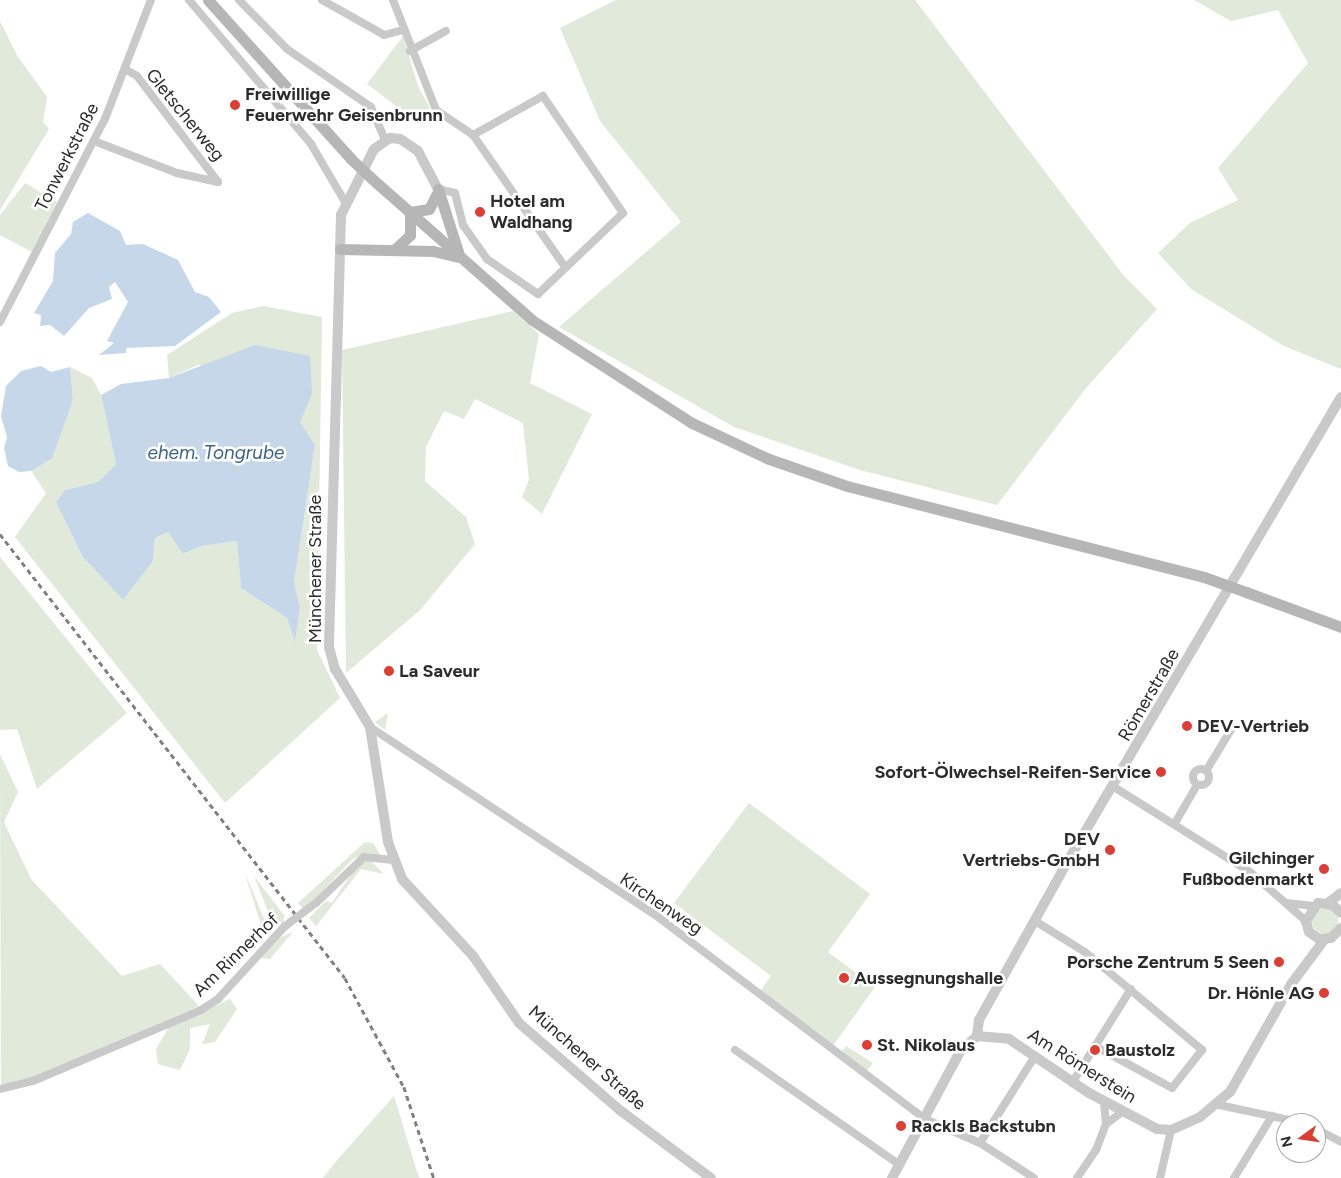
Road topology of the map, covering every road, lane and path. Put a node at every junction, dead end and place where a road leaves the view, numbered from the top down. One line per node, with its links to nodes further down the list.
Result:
1 (151, 0): 10 (street, Tonwerkstraße)
2 (189, 0): 15 (street)
3 (208, 0): 16 (main road, bridge)
4 (322, 0): 7 (street)
5 (393, 0): 7 (street)
6 (241, 1): 12 (street)
7 (403, 30): 9 (street)
8 (446, 32): 9 (street)
9 (410, 51): 11 (street)
10 (125, 70): 13 (street, Tonwerkstraße); 13 (street, Gletscherweg)
11 (473, 135): 20 (street); 20 (street)
12 (385, 140): 14 (street); 15 (street)
13 (94, 141): 21 (street, Tonwerkstraße)
14 (438, 189): 16 (main road); 19 (main road); 20 (street)
15 (344, 202): 17 (street, Münchener Straße)
16 (410, 212): 18 (main road); 19 (main road)
17 (340, 249): 18 (main road); 24 (street, Münchener Straße)
18 (394, 250): 19 (main road)
19 (460, 257): 23 (main road, bridge)
20 (565, 267)
21 (0, 322)
22 (1341, 397): 28 (street, Römerstraße)
23 (1341, 627)
24 (370, 727): 30 (street, Münchener Straße); 54 (street, Kirchenweg)
25 (1232, 728): 26 (street)
26 (1206, 771): 27 (street); 27 (street)
27 (1197, 785): 29 (street)
28 (1114, 787): 29 (street); 36 (street, Römerstraße)
29 (1175, 823): 32 (street)
30 (393, 860): 48 (street, Am Rinnerhof, bridge); 61 (street, Münchener Straße)
31 (1341, 893): 33 (street)
32 (1284, 902): 34 (street); 37 (street)
33 (1328, 903): 34 (street); 35 (street)
34 (1314, 906): 37 (street)
35 (1341, 912)
36 (1035, 921): 42 (street); 43 (street, Römerstraße)
37 (1306, 921): 38 (street)
38 (1309, 932): 40 (street); 41 (street)
39 (1339, 933): 40 (street)
40 (1324, 940): 41 (street)
41 (1306, 960): 50 (street)
42 (1131, 989): 44 (street); 44 (street)
43 (977, 1036): 46 (street, Am Römerstein); 54 (street)
44 (1095, 1046): 47 (street)
45 (735, 1050): 60 (street)
46 (1035, 1056): 47 (street, Am Römerstein); 59 (street)
47 (1072, 1083): 49 (street, Am Römerstein)
48 (0, 1089)
49 (1104, 1102): 51 (street, Am Römerstein); 55 (street)
50 (1219, 1105): 52 (street); 56 (street)
51 (1122, 1112): 55 (street); 56 (street, Am Römerstein)
52 (1272, 1116): 53 (street); 66 (street)
53 (1276, 1117)
54 (925, 1119): 59 (street, Kirchenweg); 60 (street)
55 (1106, 1124): 64 (street)
56 (1171, 1130): 65 (street)
57 (1326, 1134): 58 (street)
58 (1341, 1142)
59 (980, 1143): 63 (street, Kirchenweg)
60 (900, 1165): 62 (street)
61 (711, 1178)
62 (892, 1178)
63 (1034, 1178)
64 (1077, 1178)
65 (1160, 1178)
66 (1234, 1178)

